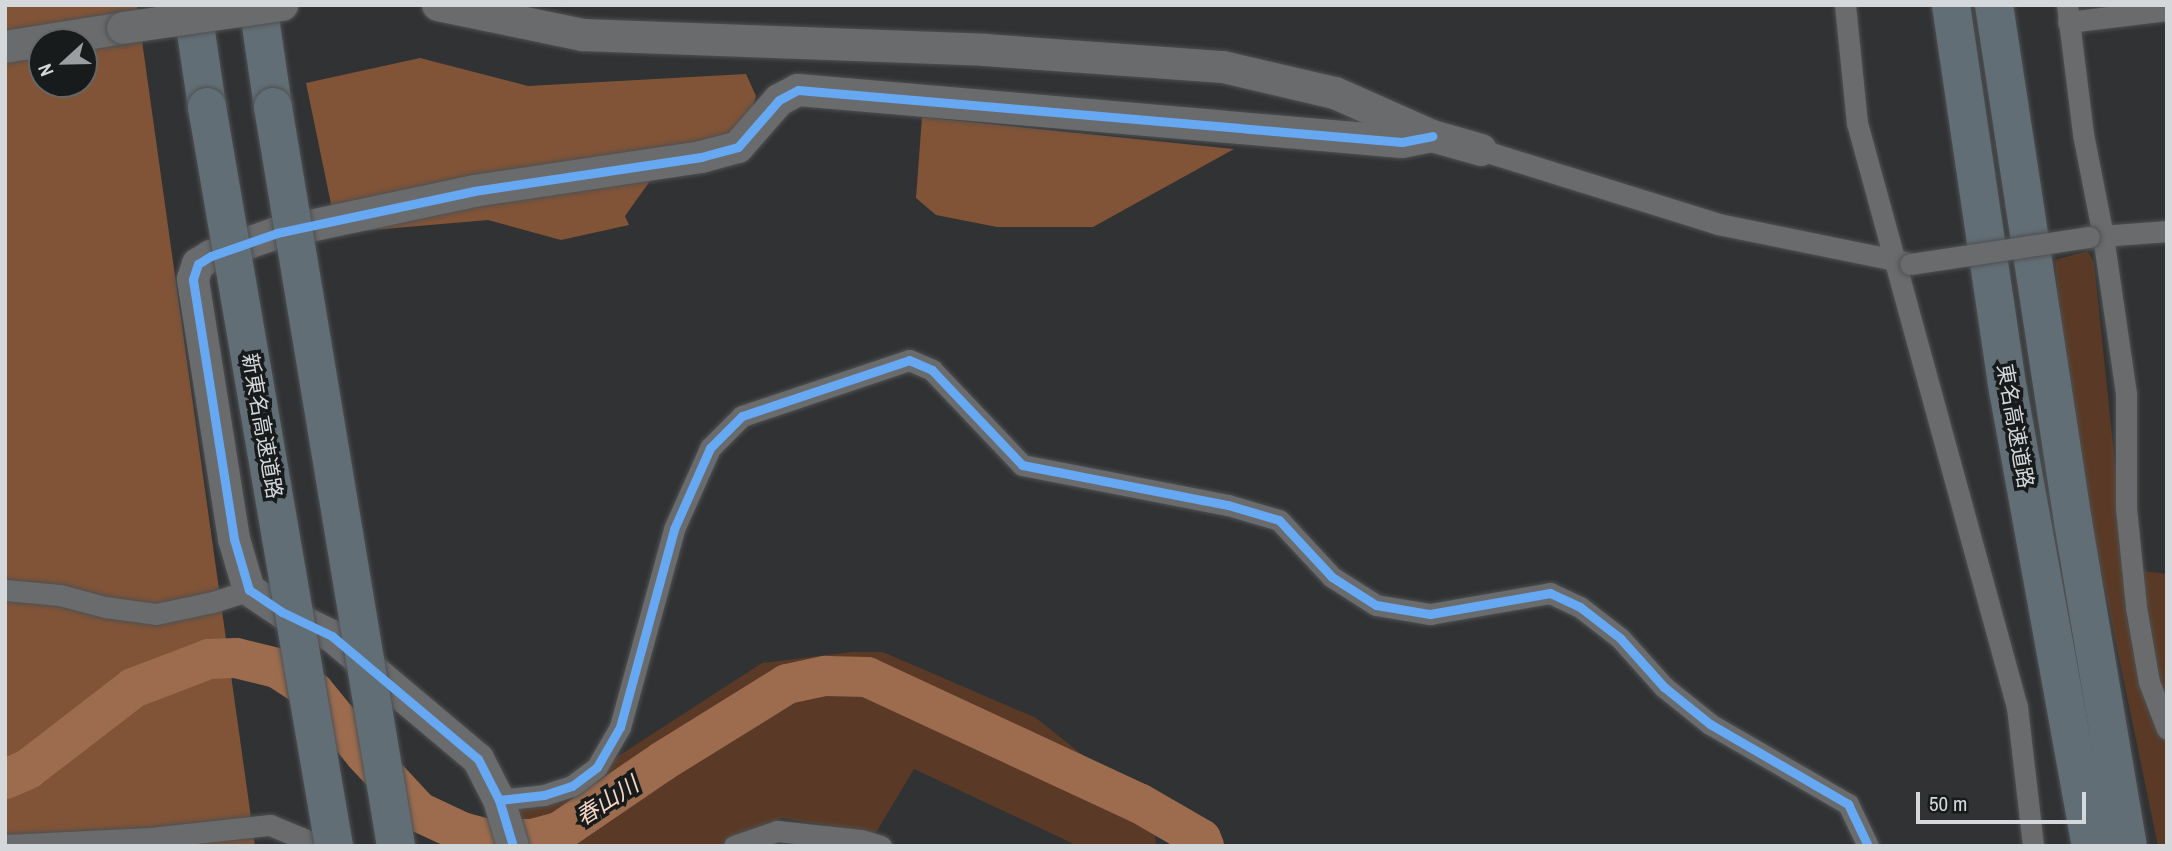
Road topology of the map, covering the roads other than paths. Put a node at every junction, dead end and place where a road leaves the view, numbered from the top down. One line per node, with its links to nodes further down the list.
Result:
1 (192, 5): 22 (highway, 新東名高速道路, bridge)
2 (258, 5): 23 (highway, bridge)
3 (282, 5): 10 (street, bridge)
4 (438, 5): 11 (street)
5 (1845, 5): 15 (street)
6 (1951, 5): 29 (highway, 東名高速道路)
7 (1994, 5): 30 (highway, 東名高速道路)
8 (2167, 10): 9 (street)
9 (2067, 14): 14 (street)
10 (5, 47)
11 (1432, 136): 12 (street); 17 (street)
12 (1481, 150): 15 (street)
13 (2167, 231): 14 (street)
14 (2096, 237): 15 (street, bridge); 18 (street)
15 (1902, 262): 28 (street)
16 (5, 590): 17 (street)
17 (249, 590): 19 (street)
18 (2167, 729)
19 (499, 800): 24 (street); 27 (street)
20 (5, 845): 21 (street)
21 (321, 846)
22 (334, 846)
23 (396, 846)
24 (513, 846)
25 (734, 846): 26 (street)
26 (881, 846)
27 (1868, 846)
28 (2032, 846)
29 (2091, 846)
30 (2128, 846)

